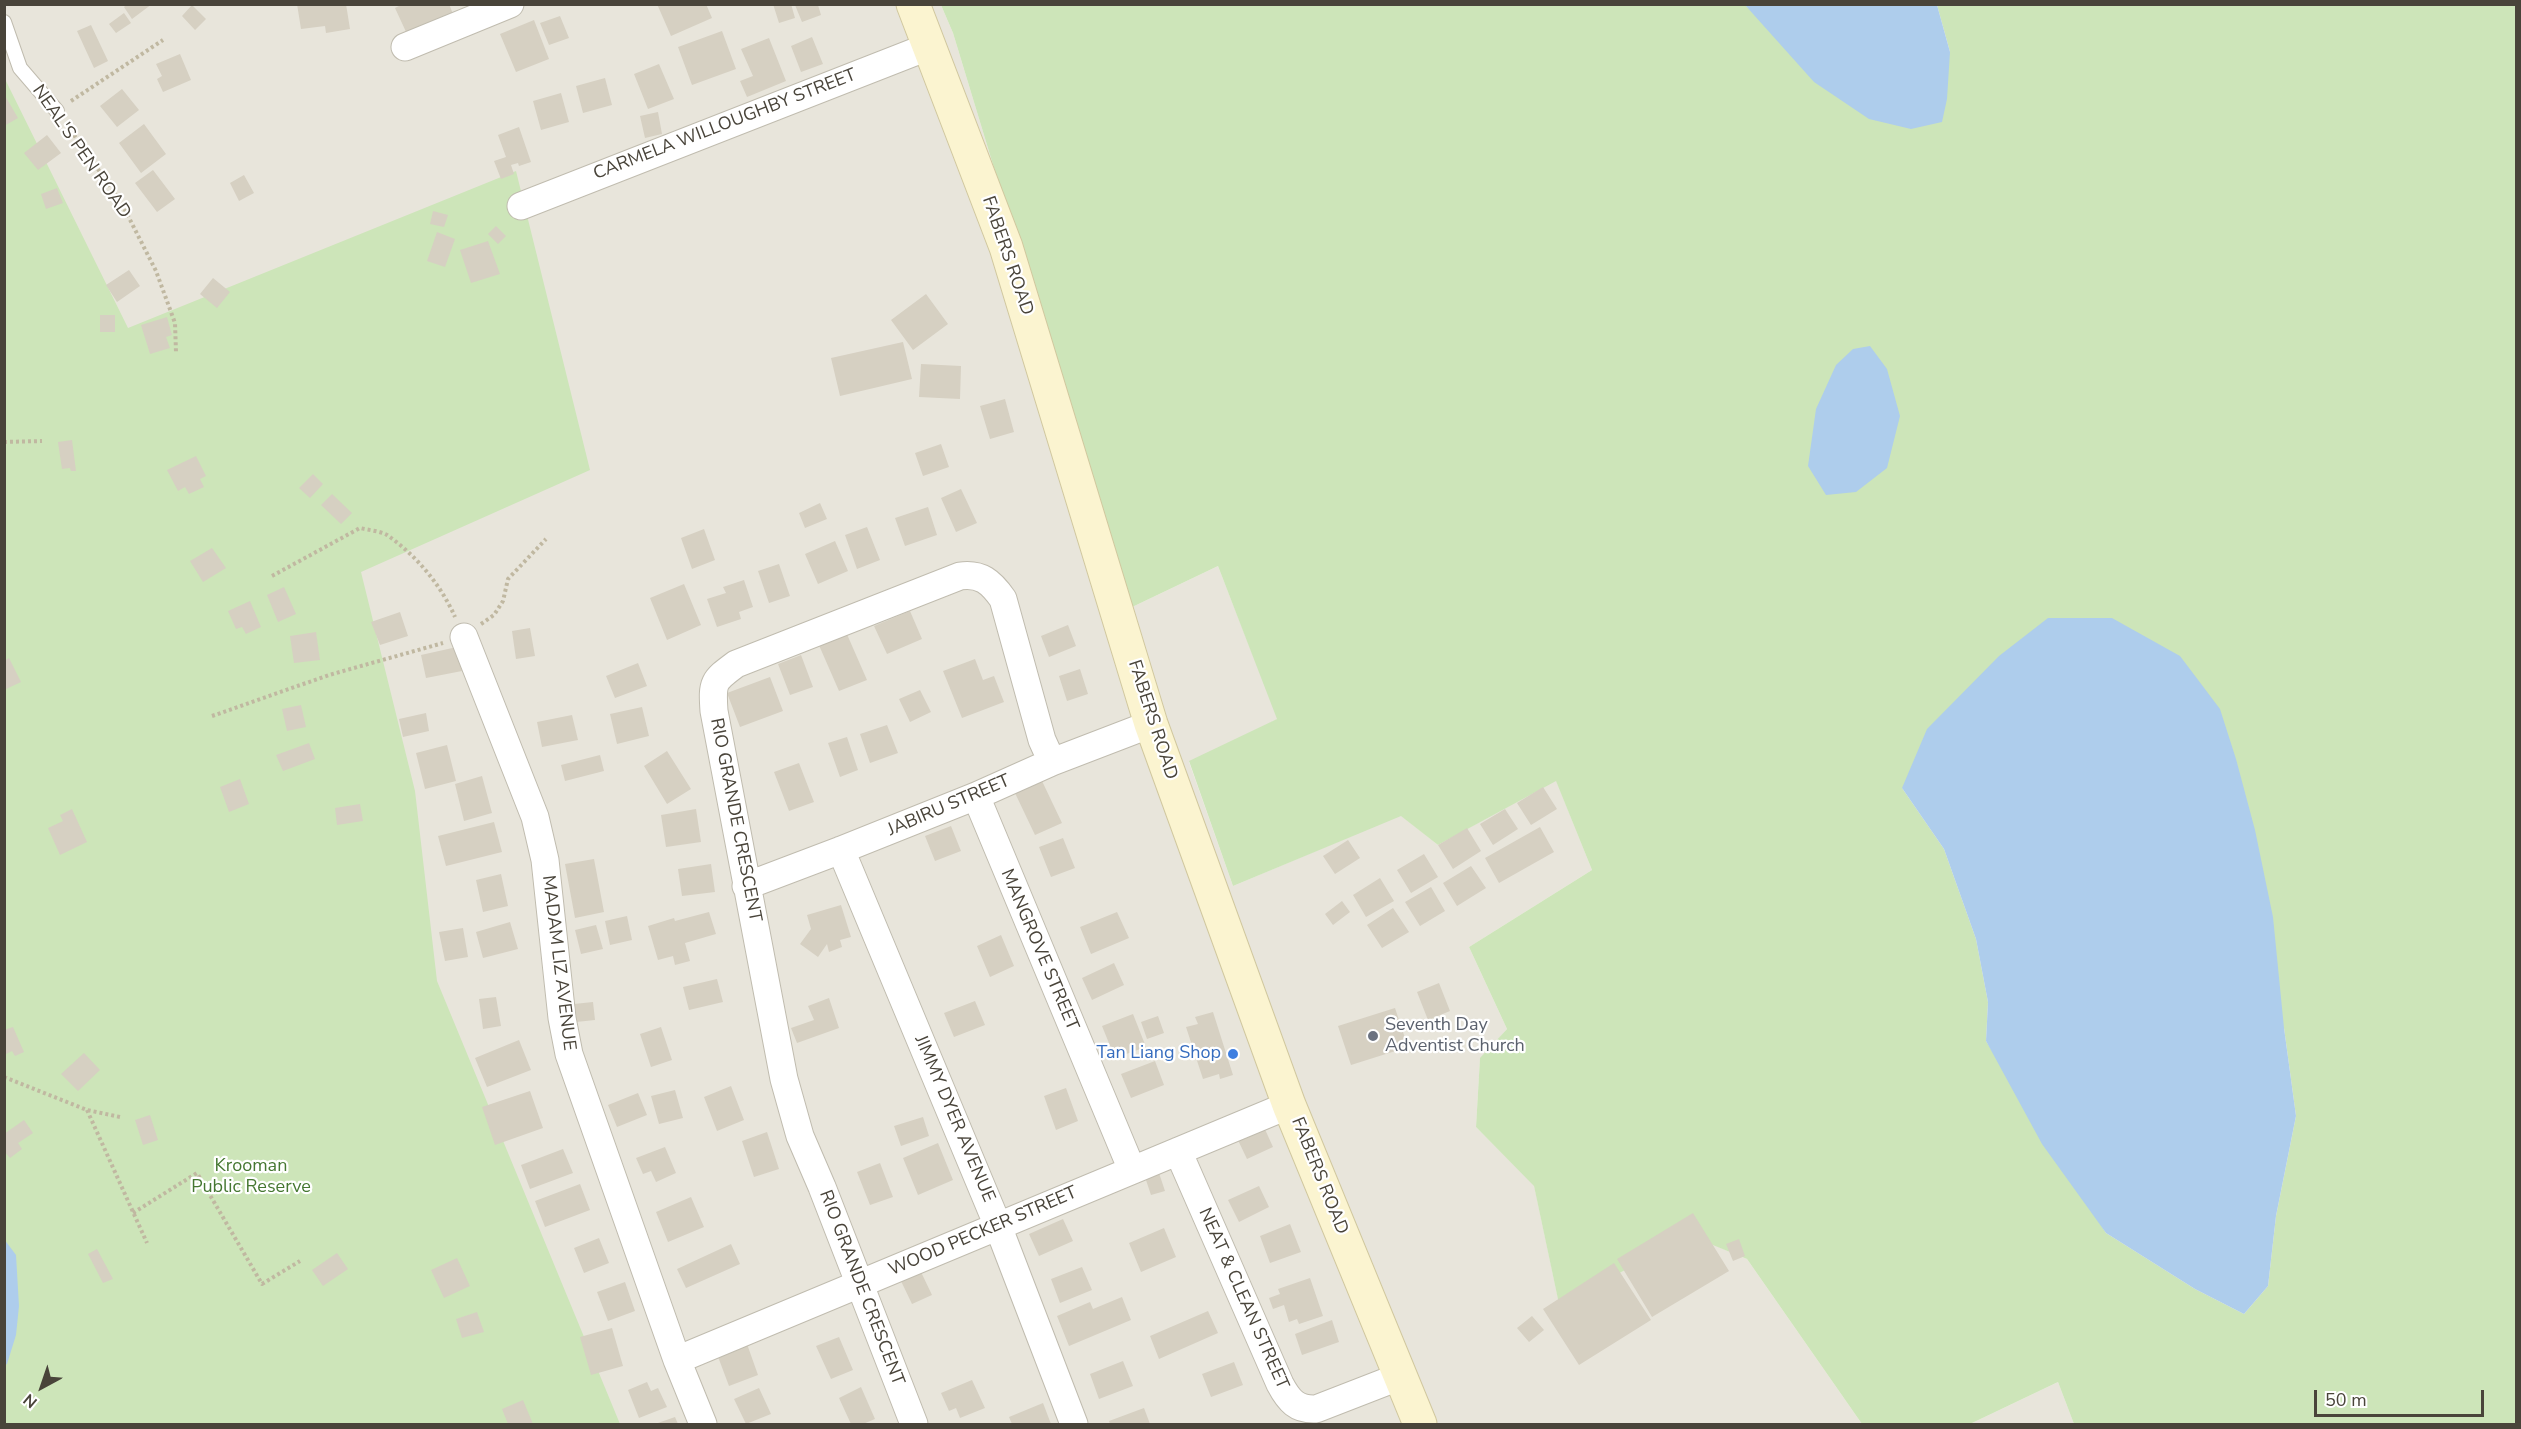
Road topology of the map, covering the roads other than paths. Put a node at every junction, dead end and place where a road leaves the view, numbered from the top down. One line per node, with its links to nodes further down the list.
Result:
1 (510, 4): 5 (street)
2 (913, 4): 4 (main road, FABERS ROAD)
3 (4, 22): 6 (lane, NEAL'S PEN ROAD)
4 (930, 46): 7 (street, CARMELA WILLOUGHBY STREET); 9 (main road, FABERS ROAD)
5 (405, 47)
6 (57, 111)
7 (521, 206)
8 (464, 637): 19 (street, MADAM LIZ AVENUE)
9 (1151, 724): 10 (street, JABIRU STREET); 14 (main road, FABERS ROAD)
10 (1052, 762): 11 (street, JABIRU STREET); 13 (street, RIO GRANDE CRESCENT)
11 (976, 796): 12 (street, JABIRU STREET); 16 (street, MANGROVE STREET)
12 (841, 850): 13 (street, JABIRU STREET); 17 (street, JIMMY DYER AVENUE)
13 (746, 886): 18 (street, RIO GRANDE CRESCENT)
14 (1289, 1105): 15 (street, WOOD PECKER STREET); 20 (main road, FABERS ROAD)
15 (1178, 1151): 16 (street, WOOD PECKER STREET); 20 (street, NEAT & CLEAN STREET)
16 (1132, 1170): 17 (street, WOOD PECKER STREET)
17 (998, 1226): 18 (street, WOOD PECKER STREET); 23 (street, JIMMY DYER AVENUE)
18 (859, 1283): 19 (street, WOOD PECKER STREET); 22 (street, RIO GRANDE CRESCENT)
19 (677, 1360): 21 (street, MADAM LIZ AVENUE)
20 (1401, 1376): 24 (main road, FABERS ROAD)
21 (703, 1425)
22 (914, 1425)
23 (1074, 1425)
24 (1420, 1425)

